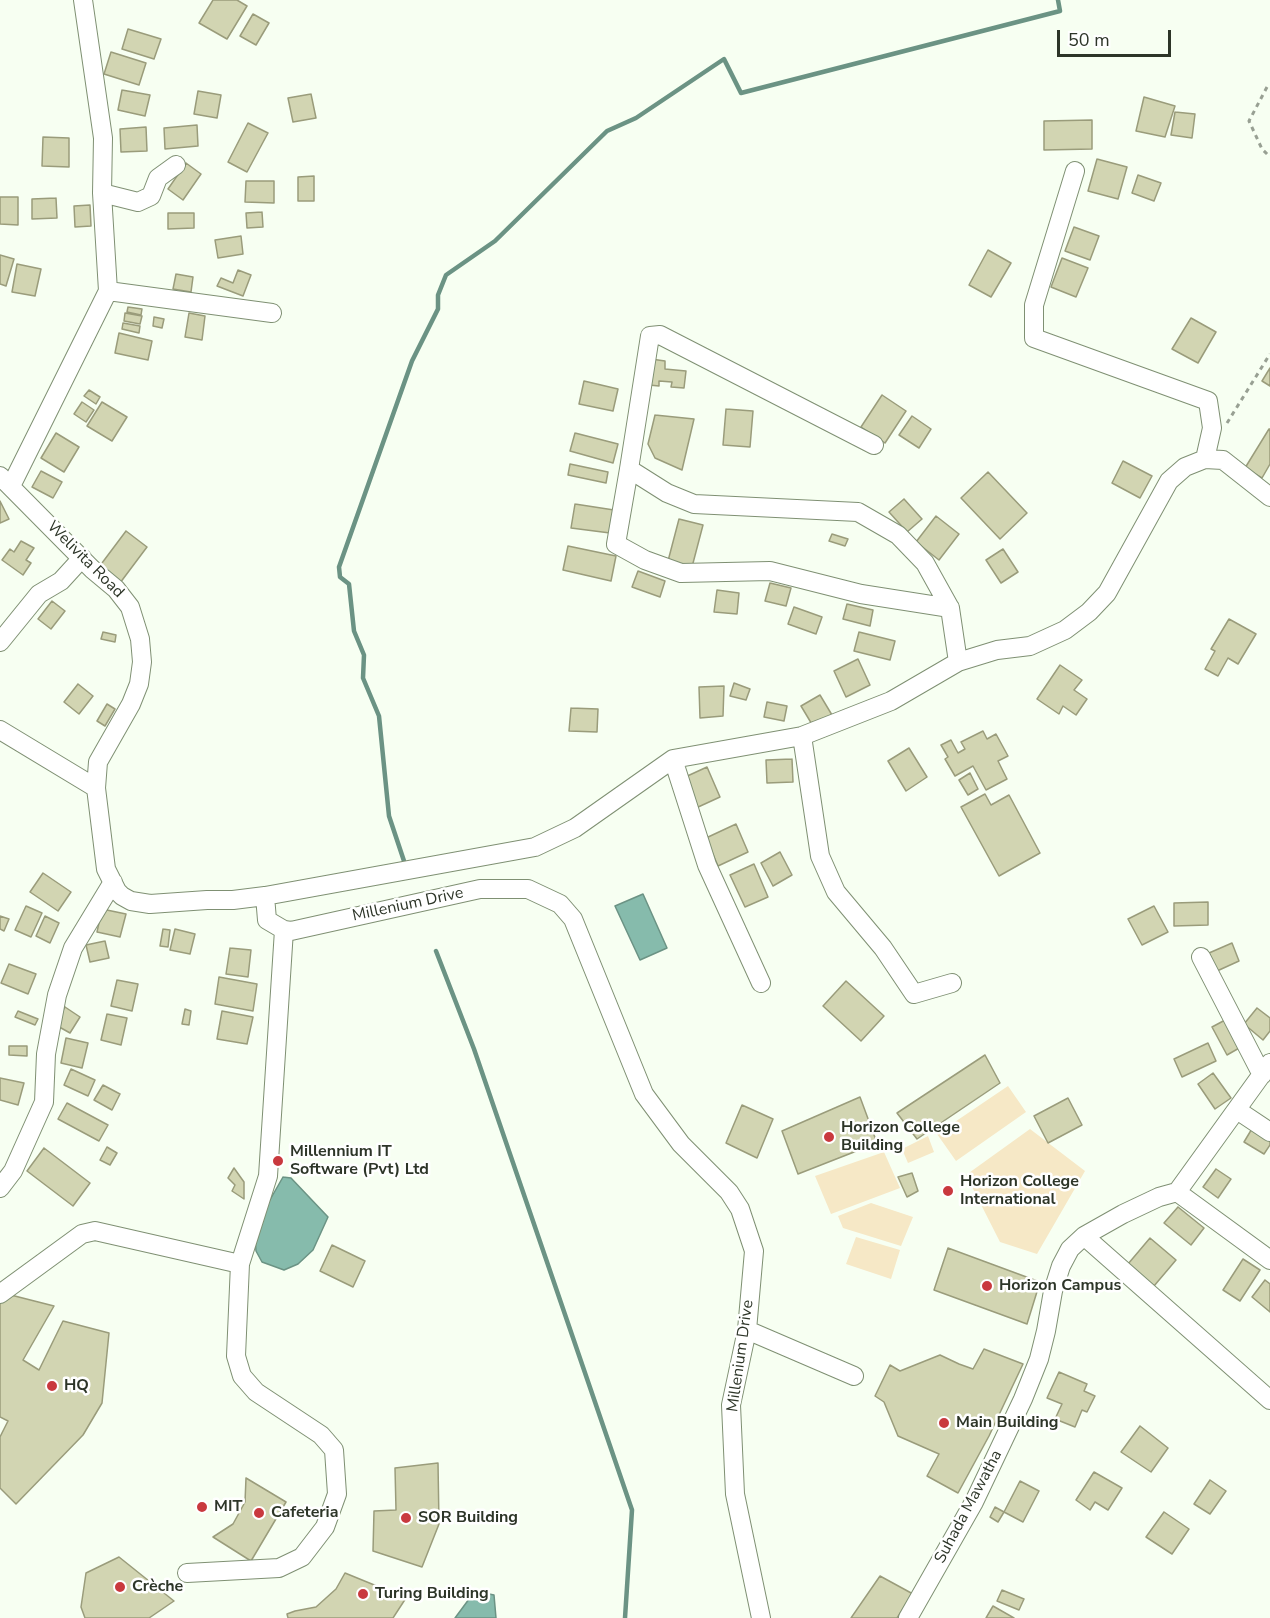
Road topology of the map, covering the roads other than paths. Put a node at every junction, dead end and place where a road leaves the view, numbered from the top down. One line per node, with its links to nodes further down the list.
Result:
1 (82, 0): 4 (street)
2 (176, 165): 4 (street)
3 (1076, 171): 8 (street)
4 (102, 194): 5 (street)
5 (108, 291): 6 (street); 10 (street)
6 (272, 313)
7 (874, 445): 9 (street)
8 (1205, 459): 11 (street); 15 (street)
9 (629, 469): 13 (street); 13 (street)
10 (5, 481): 12 (street, Welivita Road)
11 (1270, 497)
12 (82, 558): 14 (street); 19 (street, Welivita Road)
13 (950, 608): 15 (street)
14 (0, 642)
15 (958, 662): 17 (street)
16 (0, 730): 19 (street)
17 (802, 736): 18 (street); 25 (street)
18 (673, 759): 21 (street, Welivita Road); 24 (street)
19 (96, 788): 20 (street, Welivita Road)
20 (113, 882): 21 (street, Welivita Road); 29 (street)
21 (265, 896): 22 (street)
22 (284, 930): 33 (street); 35 (street, Millenium Drive)
23 (1201, 957): 26 (street)
24 (761, 983)
25 (952, 983)
26 (1266, 1069): 27 (street)
27 (1236, 1110): 28 (street); 30 (street)
28 (1270, 1132)
29 (0, 1188)
30 (1177, 1192): 31 (street, Suhada Mawatha); 32 (street)
31 (1084, 1236): 37 (street); 40 (street, Suhada Mawatha)
32 (1270, 1260)
33 (240, 1264): 34 (street); 38 (street)
34 (0, 1294)
35 (747, 1330): 36 (street); 39 (street, Millenium Drive)
36 (854, 1376)
37 (1270, 1400)
38 (187, 1574)
39 (762, 1618)
40 (908, 1618)

